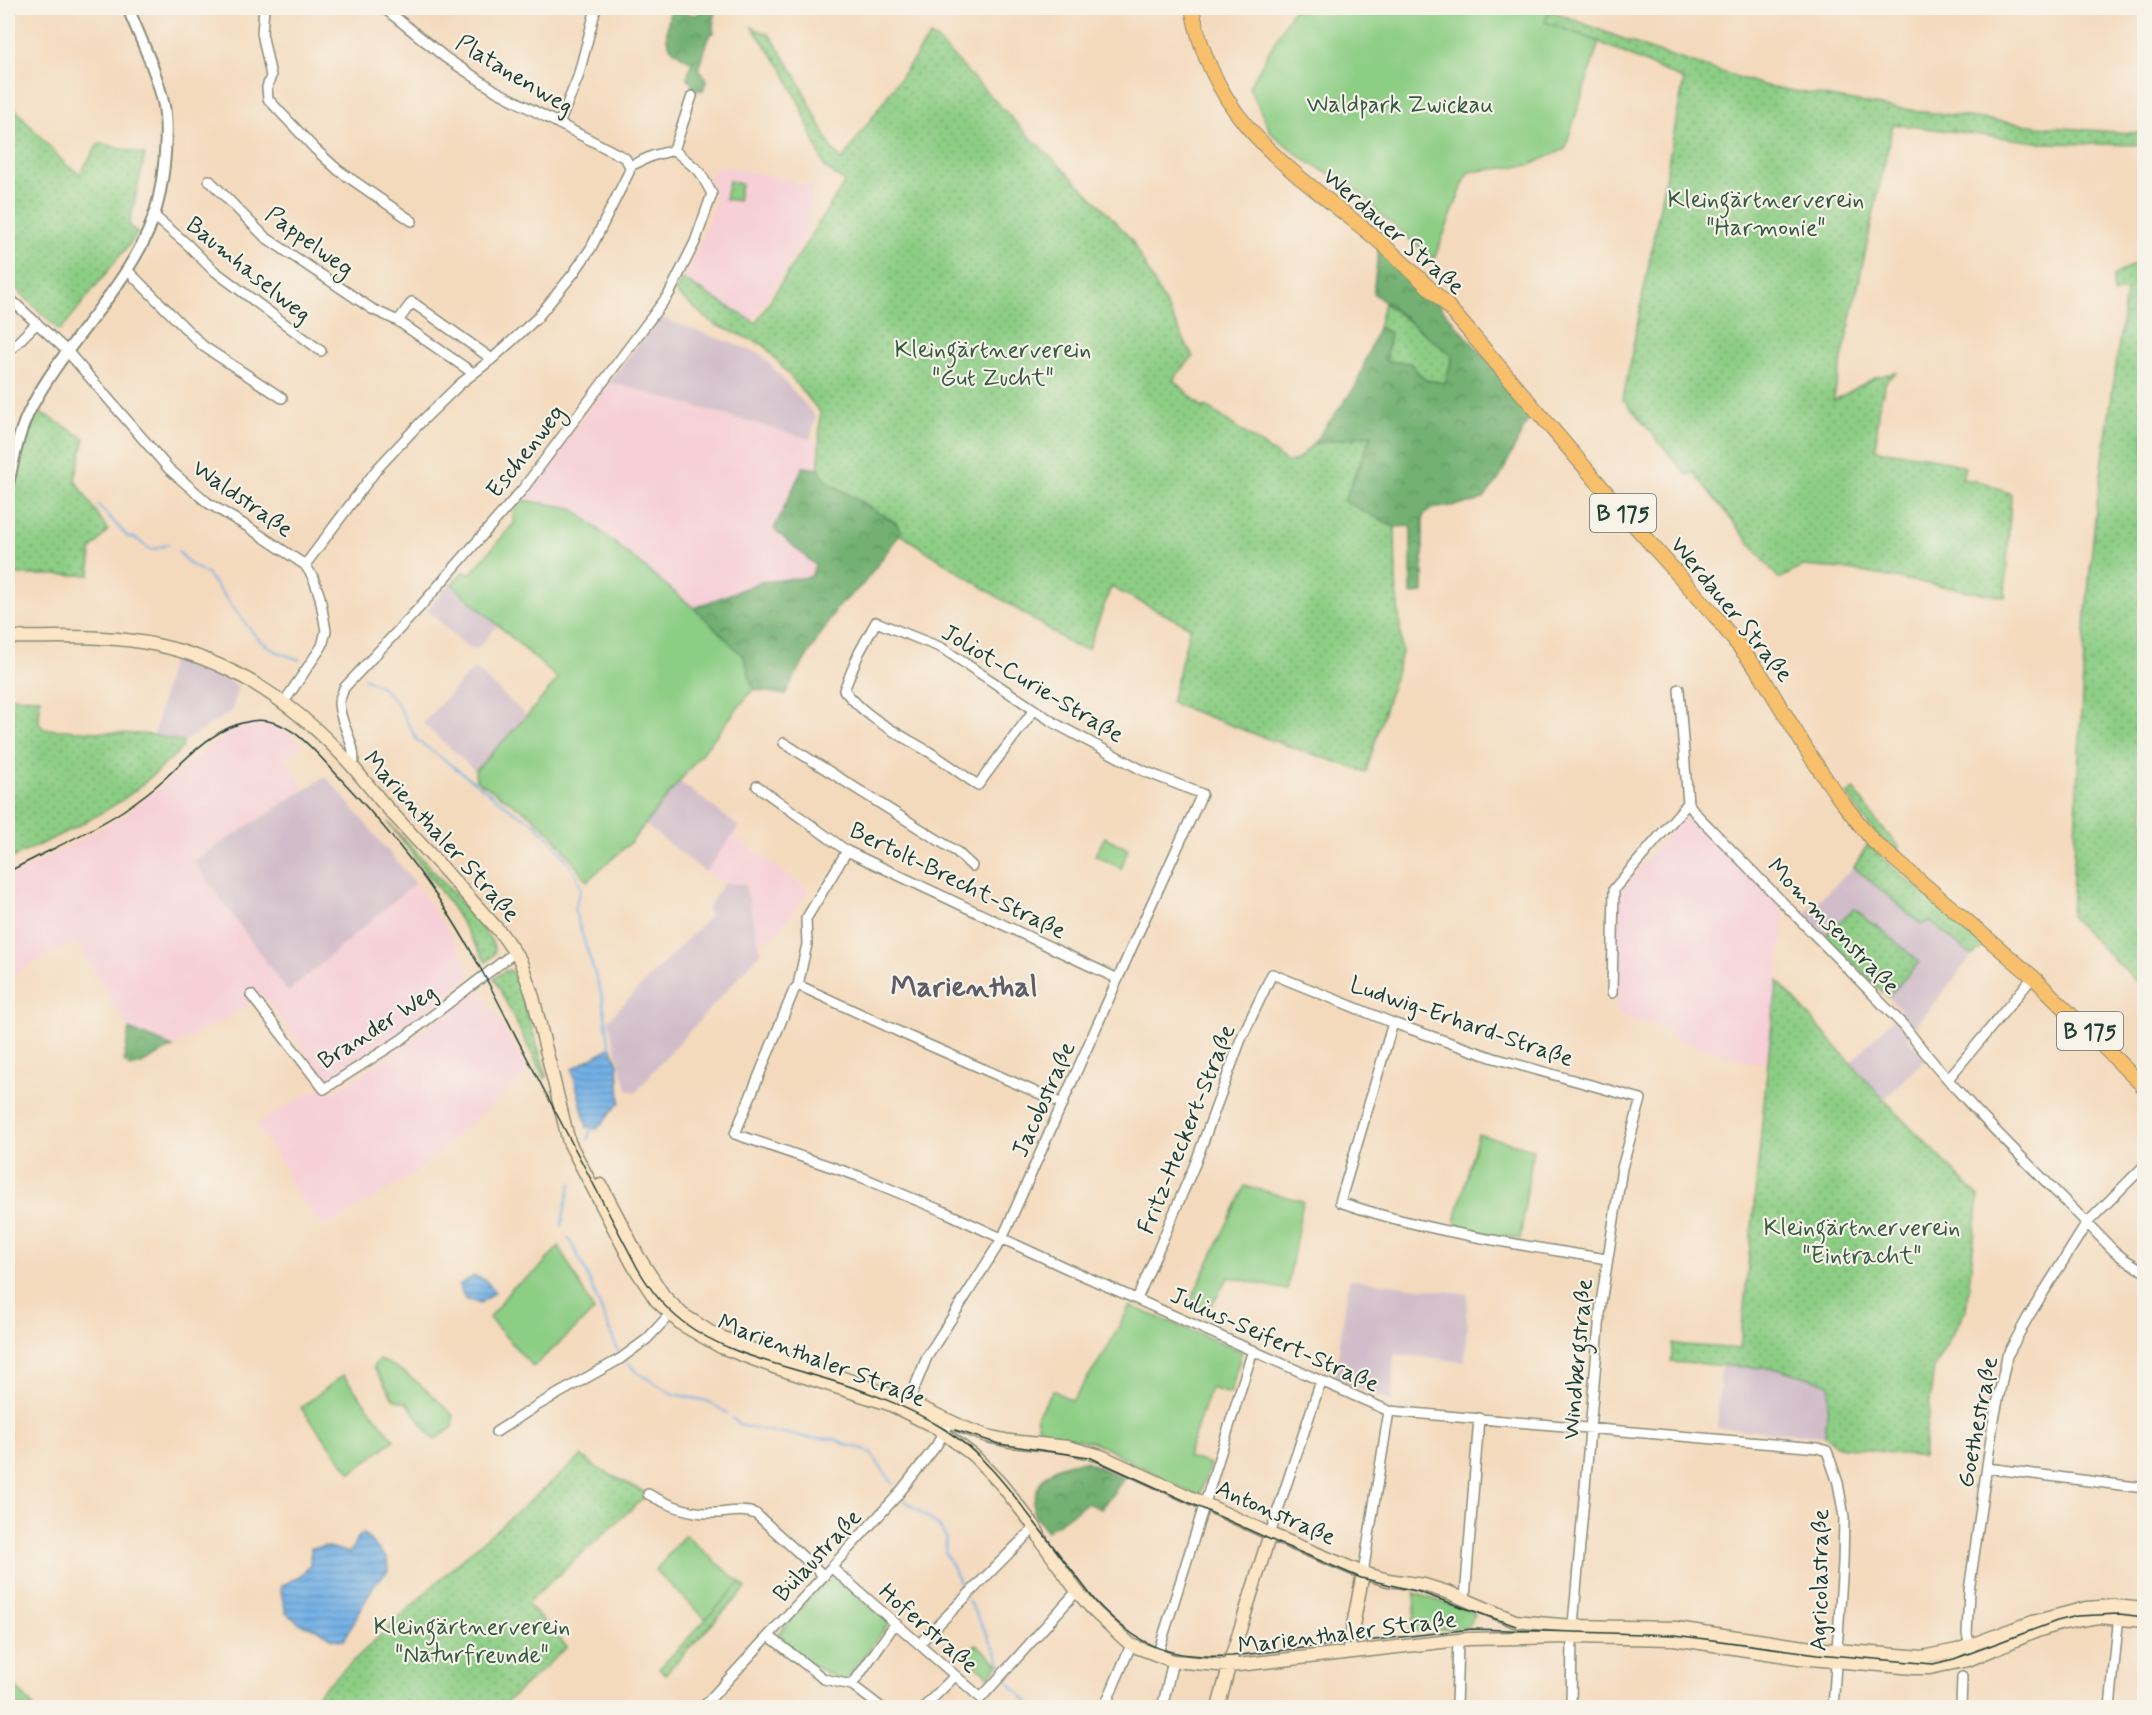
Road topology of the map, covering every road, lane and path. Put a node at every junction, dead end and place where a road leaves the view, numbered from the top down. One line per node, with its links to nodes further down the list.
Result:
1 (128, 8): 11 (street)
2 (264, 8): 12 (street)
3 (384, 8): 7 (street, Platanenweg)
4 (596, 8): 7 (street)
5 (1192, 8): 38 (main road, Werdauer Straße / B 175)
6 (692, 96): 8 (street)
7 (560, 124): 9 (street, Platanenweg)
8 (674, 150): 9 (street); 30 (street, Eschenweg)
9 (630, 166): 20 (street)
10 (209, 180): 15 (street, Pappelweg)
11 (153, 215): 13 (street); 18 (street, Baumhaselweg)
12 (412, 221)
13 (127, 270): 17 (street); 22 (street)
14 (8, 297): 16 (street, Waldstraße)
15 (398, 321): 20 (street); 21 (street, Pappelweg)
16 (37, 323): 17 (street, Waldstraße); 19 (street)
17 (67, 351): 23 (street); 24 (street, Waldstraße)
18 (321, 351)
19 (8, 352)
20 (492, 359): 21 (street)
21 (473, 374): 24 (street)
22 (282, 398)
23 (8, 484)
24 (305, 565): 27 (street, Waldstraße)
25 (8, 637): 27 (main road, Marienthaler Straße)
26 (1679, 689): 33 (street)
27 (284, 702): 30 (main road, Marienthaler Straße)
28 (1034, 710): 28 (street, Joliot-Curie-Straße); 32 (street, Joliot-Curie-Straße)
29 (784, 743): 35 (street)
30 (353, 767): 36 (main road, Marienthaler Straße)
31 (757, 786): 34 (street, Bertolt-Brecht-Straße)
32 (1202, 794): 39 (street, Jacobstraße)
33 (1688, 803): 41 (street); 44 (street, Mommsenstraße)
34 (847, 851): 39 (street, Bertolt-Brecht-Straße); 40 (street)
35 (972, 866)
36 (515, 952): 42 (street, Brander Weg); 54 (main road, Marienthaler Straße)
37 (1272, 974): 43 (street, Ludwig-Erhard-Straße); 53 (street, Fritz-Heckert-Straße)
38 (2033, 977): 44 (street); 45 (main road, Werdauer Straße / B 175)
39 (1118, 979): 47 (street, Jacobstraße)
40 (798, 985): 47 (street); 50 (street, Julius-Seifert-Straße)
41 (1612, 993)
42 (251, 995)
43 (1394, 1023): 46 (street, Ludwig-Erhard-Straße); 51 (street)
44 (1948, 1079): 49 (street, Mommsenstraße)
45 (2145, 1087)
46 (1641, 1099): 51 (street, Windbergstraße)
47 (1063, 1104): 50 (street, Jacobstraße)
48 (2145, 1166): 49 (street, Goethestraße)
49 (2087, 1223): 52 (street, Mommsenstraße); 68 (street, Goethestraße)
50 (1002, 1239): 53 (street, Julius-Seifert-Straße); 57 (street, Jacobstraße)
51 (1606, 1259): 62 (street, Windbergstraße)
52 (2145, 1271)
53 (1137, 1299): 55 (street, Julius-Seifert-Straße)
54 (673, 1312): 57 (main road, Marienthaler Straße); 63 (street)
55 (1253, 1350): 56 (street, Julius-Seifert-Straße); 71 (street)
56 (1321, 1381): 58 (street, Julius-Seifert-Straße); 73 (street)
57 (907, 1407): 60 (main road, Marienthaler Straße); 64 (main road, Marienthaler Straße)
58 (1389, 1411): 59 (street, Julius-Seifert-Straße); 75 (street)
59 (1479, 1418): 62 (street, Julius-Seifert-Straße); 78 (street)
60 (950, 1422): 61 (main road, Marienthaler Straße); 64 (street, Bülaustraße)
61 (965, 1428): 65 (main road, Antonstraße)
62 (1590, 1429): 66 (street, Julius-Seifert-Straße); 83 (street, Windbergstraße)
63 (496, 1432)
64 (945, 1434): 67 (main road, Marienthaler Straße); 74 (street, Bülaustraße)
65 (987, 1436): 67 (main road); 71 (main road, Antonstraße)
66 (1829, 1454): 90 (street, Agricolastraße)
67 (974, 1456): 72 (main road, Marienthaler Straße)
68 (1987, 1468): 69 (street); 88 (street, Goethestraße)
69 (2145, 1488)
70 (648, 1494): 76 (street)
71 (1204, 1503): 73 (main road, Antonstraße); 91 (street)
72 (1035, 1527): 77 (main road, Marienthaler Straße); 85 (street)
73 (1270, 1534): 75 (main road, Antonstraße); 93 (main road)
74 (832, 1568): 76 (street, Bülaustraße); 82 (street, Hoferstraße)
75 (1363, 1573): 78 (main road, Antonstraße); 89 (main road)
76 (824, 1576): 84 (street, Bülaustraße)
77 (1077, 1591): 87 (main road, Marienthaler Straße); 94 (street, Hoferstraße)
78 (1465, 1598): 83 (main road, Antonstraße)
79 (2145, 1609): 80 (main road, Marienthaler Straße)
80 (2119, 1612): 81 (main road, Marienthaler Straße); 88 (main road, Marienthaler Straße); 107 (street)
81 (2145, 1621)
82 (895, 1624): 94 (street, Hoferstraße); 96 (street)
83 (1573, 1631): 86 (main road, Marienthaler Straße); 90 (main road, Marienthaler Straße); 104 (street, Windbergstraße)
84 (769, 1636): 96 (street); 97 (street, Bülaustraße)
85 (924, 1639)
86 (1458, 1640): 89 (main road, Marienthaler Straße); 103 (street)
87 (1131, 1645): 91 (main road, Marienthaler Straße); 100 (street)
88 (1972, 1652): 90 (main road, Marienthaler Straße)
89 (1348, 1653): 93 (main road, Marienthaler Straße)
90 (1837, 1655): 105 (street, Agricolastraße)
91 (1157, 1656): 92 (main road, Marienthaler Straße)
92 (1173, 1661): 93 (main road, Marienthaler Straße); 101 (street)
93 (1229, 1666): 102 (main road)
94 (955, 1676): 99 (street)
95 (1962, 1677): 106 (street)
96 (852, 1686): 98 (street)
97 (702, 1707)
98 (882, 1707)
99 (923, 1707)
100 (1104, 1707)
101 (1162, 1707)
102 (1218, 1707)
103 (1456, 1707)
104 (1571, 1707)
105 (1833, 1707)
106 (1961, 1707)
107 (2110, 1707)

